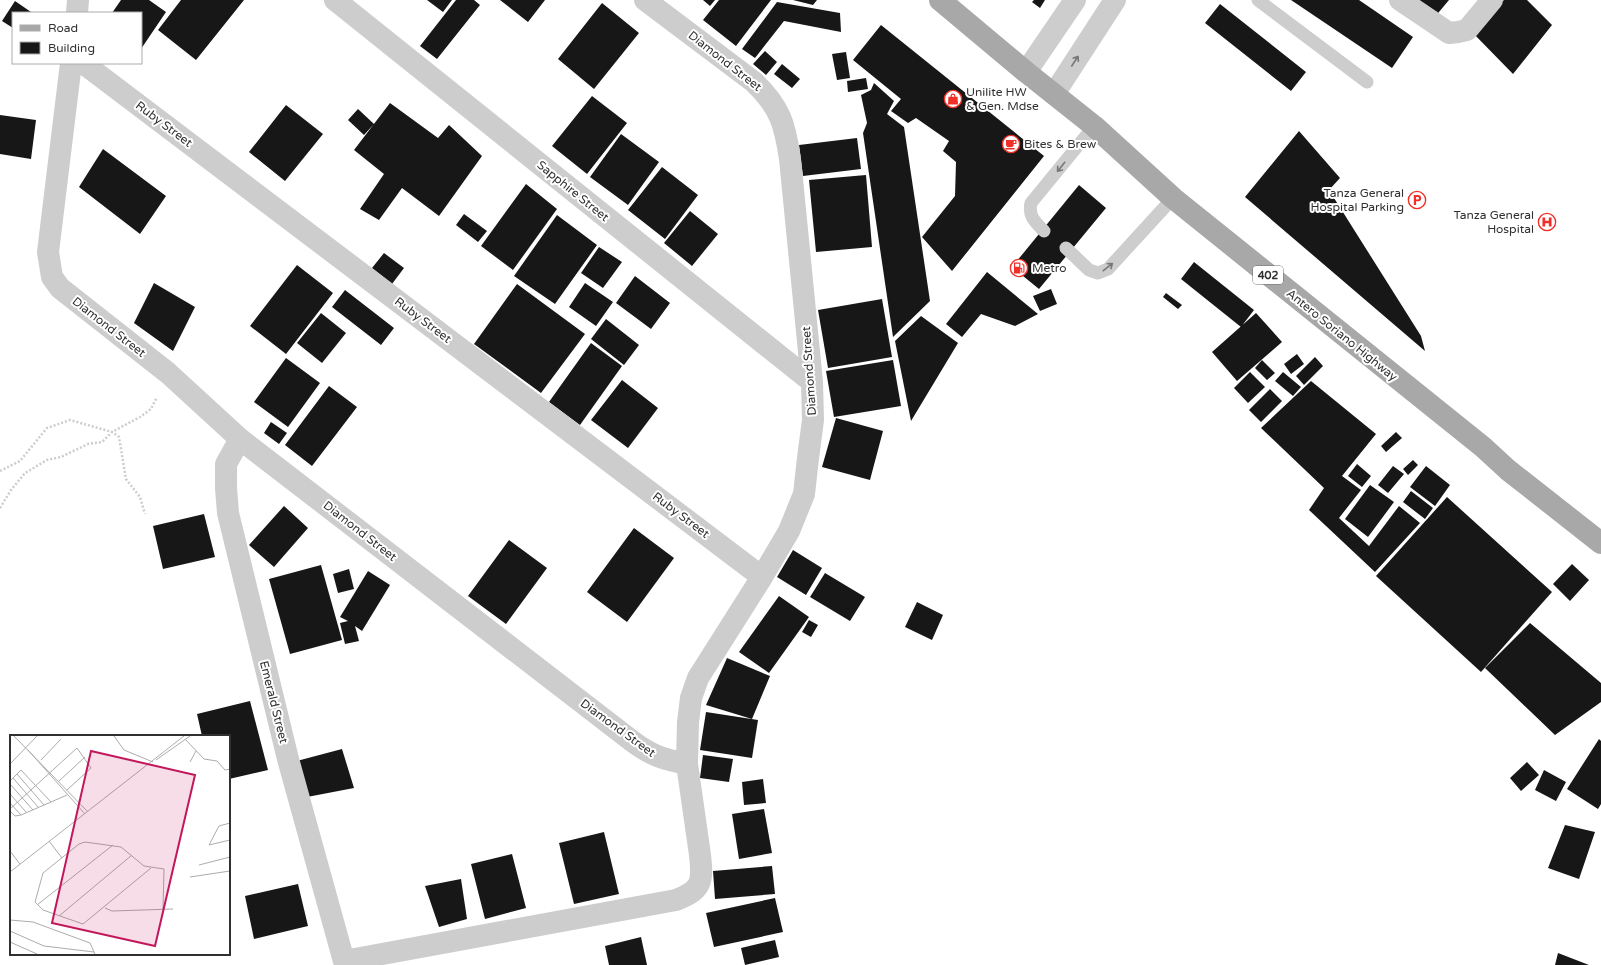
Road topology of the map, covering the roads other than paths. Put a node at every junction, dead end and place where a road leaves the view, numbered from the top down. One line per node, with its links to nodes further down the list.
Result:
1 (78, 0): 10 (street)
2 (336, 0): 20 (street, Sapphire Street)
3 (645, 0): 20 (street, Diamond Street)
4 (940, 0): 13 (main road, Antero Soriano Highway / 402)
5 (1075, 0): 13 (street)
6 (1115, 0): 15 (street, one-way to 6)
7 (1258, 0): 14 (lane)
8 (1400, 0): 9 (street)
9 (1492, 0)
10 (77, 12)
11 (71, 64): 21 (street, Diamond Street)
12 (84, 64): 23 (street, Ruby Street)
13 (1026, 72): 15 (main road, Antero Soriano Highway / 402)
14 (1367, 82)
15 (1054, 94): 16 (main road, Antero Soriano Highway / 402)
16 (1094, 126): 17 (main road, Antero Soriano Highway / 402); 18 (lane, one-way to 18)
17 (1173, 198): 19 (lane, one-way to 17); 22 (main road, Antero Soriano Highway / 402)
18 (1044, 231)
19 (1066, 248)
20 (812, 382): 23 (street, Diamond Street)
21 (240, 439): 24 (street, Diamond Street); 25 (street, Emerald Street)
22 (1601, 543)
23 (762, 577): 24 (street, Diamond Street)
24 (687, 764): 25 (street)
25 (345, 963)

